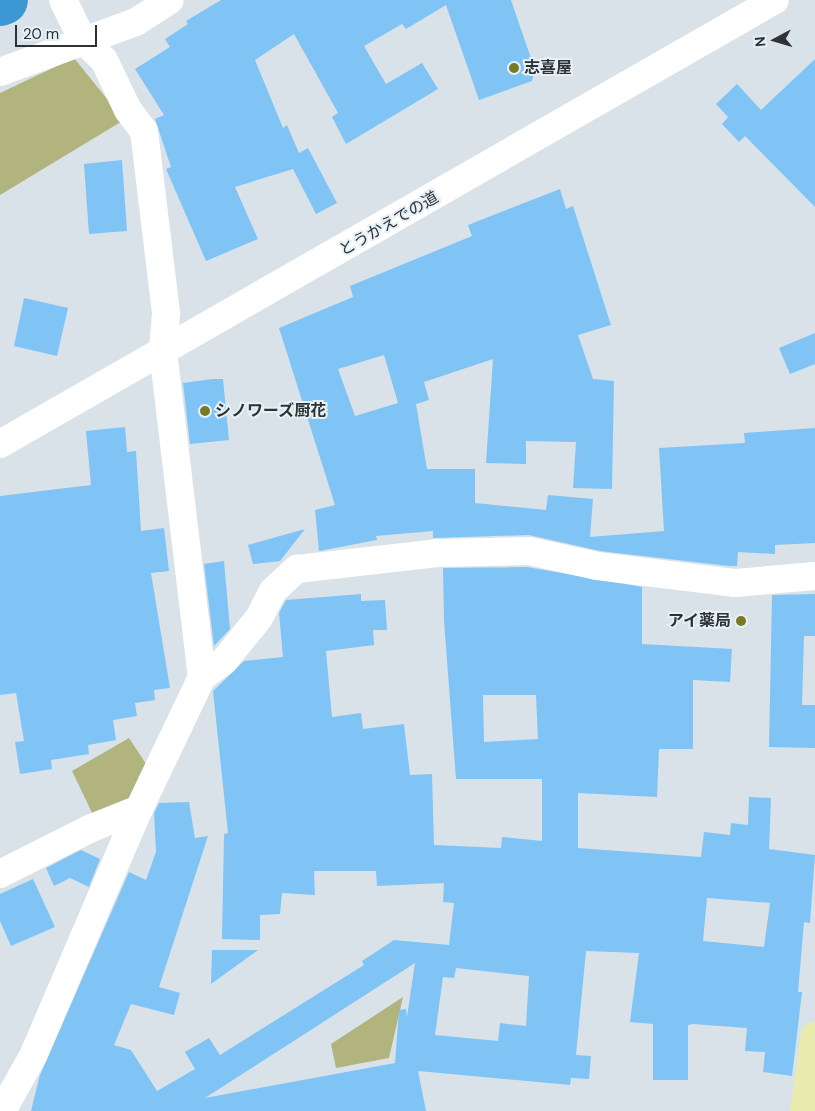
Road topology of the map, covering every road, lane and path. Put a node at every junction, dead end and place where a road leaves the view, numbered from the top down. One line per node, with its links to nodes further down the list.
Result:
1 (63, 0): 4 (street)
2 (170, 0): 4 (street)
3 (775, 0): 6 (street, とうかえでの道)
4 (79, 33): 5 (street); 6 (street)
5 (0, 72)
6 (164, 351): 7 (street, とうかえでの道); 9 (street)
7 (0, 444)
8 (815, 576): 9 (street)
9 (202, 677): 10 (street)
10 (139, 809): 11 (street); 13 (street)
11 (0, 874)
12 (815, 1036): 14 (main road)
13 (2, 1111)
14 (804, 1111)

